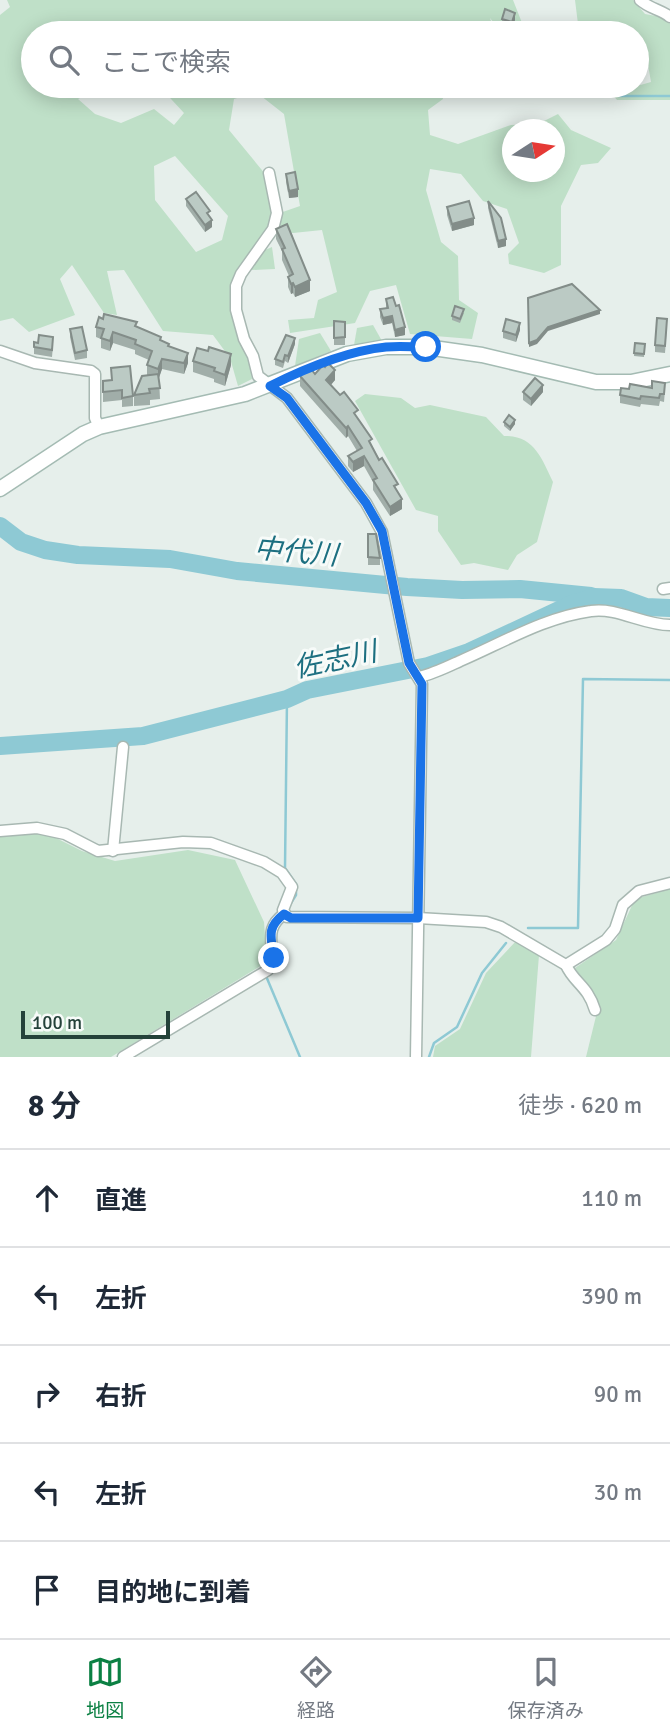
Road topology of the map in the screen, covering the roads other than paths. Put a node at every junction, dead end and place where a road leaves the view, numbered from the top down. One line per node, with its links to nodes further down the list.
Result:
1 (640, 0): 2 (street)
2 (670, 17)
3 (269, 173): 6 (street)
4 (0, 351): 7 (street)
5 (670, 374): 6 (street)
6 (270, 386): 7 (street); 10 (street)
7 (99, 427): 8 (street)
8 (0, 489)
9 (670, 625): 10 (street)
10 (419, 677): 16 (street)
11 (123, 747): 13 (street)
12 (0, 831): 13 (street)
13 (113, 851): 15 (street)
14 (670, 883): 17 (street)
15 (284, 914): 16 (street); 19 (street)
16 (418, 918): 17 (street); 20 (street)
17 (566, 965): 18 (street)
18 (595, 1010)
19 (123, 1057)
20 (416, 1057)

